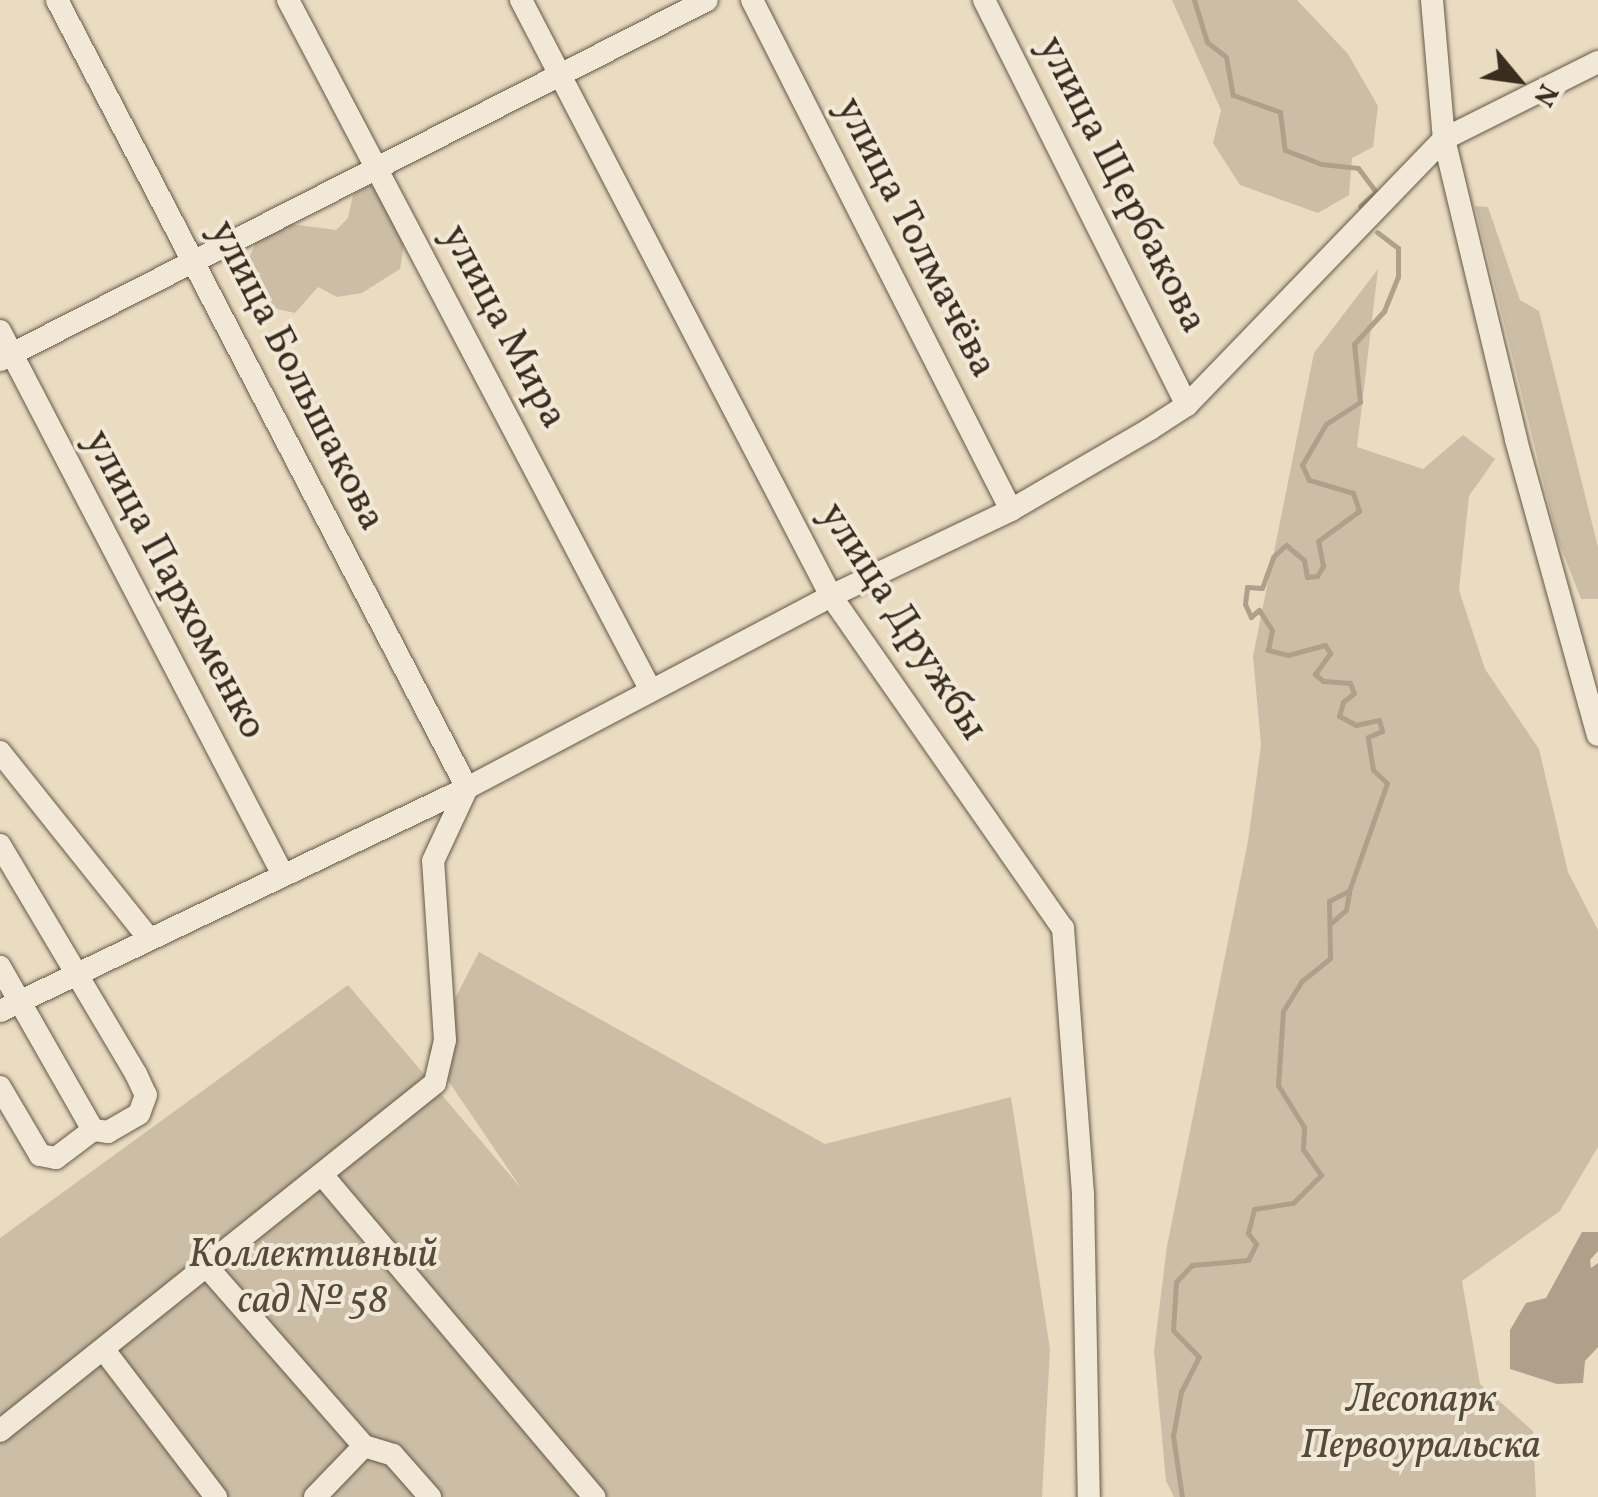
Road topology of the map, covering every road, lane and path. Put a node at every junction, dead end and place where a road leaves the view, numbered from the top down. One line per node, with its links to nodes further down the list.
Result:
1 (57, 0): 12 (street, улица Большакова)
2 (288, 0): 11 (street, улица Мира)
3 (521, 0): 9 (street, улица Дружбы)
4 (707, 0): 9 (street)
5 (752, 0): 16 (street, улица Толмачёва)
6 (984, 0): 15 (street, улица Щербакова)
7 (1432, 0): 10 (street)
8 (1598, 62): 10 (street)
9 (559, 77): 11 (street); 17 (street, улица Дружбы)
10 (1444, 139): 15 (street); 19 (street)
11 (376, 167): 12 (street); 18 (street, улица Мира)
12 (194, 261): 14 (street); 21 (street, улица Большакова)
13 (0, 331): 14 (street, улица Пархоменко)
14 (6, 357): 23 (street, улица Пархоменко)
15 (1187, 404): 16 (street)
16 (1011, 510): 17 (street)
17 (830, 596): 18 (street); 39 (street, улица Дружбы)
18 (650, 689): 21 (street)
19 (1598, 735)
20 (0, 752): 24 (street)
21 (467, 788): 23 (street); 30 (street)
22 (0, 845): 26 (street)
23 (282, 873): 24 (street)
24 (147, 936): 26 (street)
25 (0, 967): 27 (street)
26 (76, 970): 27 (street); 29 (street)
27 (10, 1006): 29 (street)
28 (0, 1087): 29 (street)
29 (93, 1130)
30 (324, 1177): 31 (street); 38 (street)
31 (208, 1268): 32 (street); 34 (street)
32 (104, 1350): 33 (street); 35 (street)
33 (0, 1431)
34 (364, 1446): 36 (street); 37 (street)
35 (216, 1497)
36 (315, 1497)
37 (430, 1497)
38 (594, 1497)
39 (1089, 1497)

